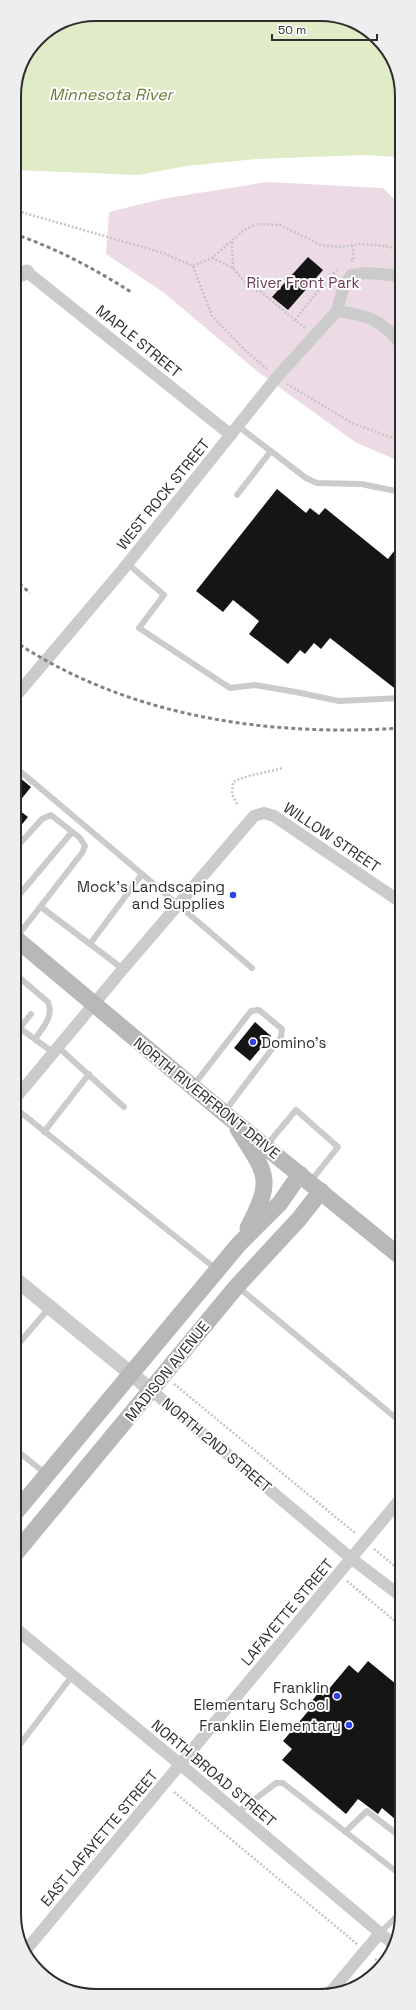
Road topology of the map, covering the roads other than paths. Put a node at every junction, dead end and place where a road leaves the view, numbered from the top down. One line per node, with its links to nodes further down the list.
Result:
1 (21, 275): 5 (street, MAPLE STREET)
2 (395, 275): 3 (street, WEST ROCK STREET)
3 (337, 310): 4 (street); 5 (street, WEST ROCK STREET)
4 (395, 336)
5 (234, 430): 6 (lane); 9 (street, WEST ROCK STREET)
6 (271, 451): 7 (lane); 8 (lane)
7 (395, 491)
8 (236, 494)
9 (128, 564): 10 (street, WEST ROCK STREET); 11 (lane)
10 (21, 690)
11 (395, 698)
12 (21, 772): 15 (lane)
13 (72, 832): 14 (lane); 16 (lane); 19 (lane)
14 (21, 842)
15 (142, 874): 18 (lane); 22 (lane)
16 (21, 893)
17 (395, 898): 18 (street, WILLOW STREET)
18 (178, 903): 23 (lane); 24 (street)
19 (41, 907): 20 (lane); 22 (lane)
20 (21, 932)
21 (21, 944): 26 (main road, NORTH RIVERFRONT DRIVE)
22 (90, 944): 24 (lane)
23 (252, 968)
24 (123, 969): 26 (street)
25 (21, 981): 30 (lane)
26 (94, 1005): 31 (street); 33 (main road, NORTH RIVERFRONT DRIVE)
27 (31, 1014): 28 (lane)
28 (21, 1027)
29 (21, 1029): 30 (lane)
30 (35, 1039): 31 (lane)
31 (56, 1050): 32 (lane); 34 (street)
32 (89, 1074): 35 (lane); 38 (lane)
33 (193, 1086): 37 (main road, NORTH RIVERFRONT DRIVE); 37 (lane)
34 (21, 1092)
35 (124, 1107)
36 (21, 1114): 38 (lane)
37 (227, 1115): 39 (main road, NORTH RIVERFRONT DRIVE); 41 (main road)
38 (44, 1132): 43 (lane)
39 (266, 1146): 40 (main road, NORTH RIVERFRONT DRIVE); 40 (lane)
40 (310, 1182): 41 (main road, MADISON AVENUE); 42 (main road, NORTH RIVERFRONT DRIVE); 45 (main road, MADISON AVENUE)
41 (239, 1244): 43 (main road, MADISON AVENUE)
42 (395, 1252)
43 (217, 1270): 48 (main road, MADISON AVENUE)
44 (21, 1283): 46 (street, NORTH 2ND STREET)
45 (237, 1286): 49 (main road, MADISON AVENUE); 50 (lane)
46 (50, 1306): 47 (lane); 48 (street, NORTH 2ND STREET)
47 (21, 1340)
48 (131, 1372): 49 (street, NORTH 2ND STREET); 52 (main road, MADISON AVENUE)
49 (151, 1390): 55 (main road, MADISON AVENUE); 56 (street, NORTH 2ND STREET)
50 (395, 1417)
51 (21, 1454): 52 (lane)
52 (46, 1475): 53 (main road, MADISON AVENUE)
53 (21, 1506)
54 (395, 1506): 56 (street, LAFAYETTE STREET)
55 (21, 1547)
56 (352, 1558): 57 (street, NORTH 2ND STREET); 61 (street, LAFAYETTE STREET)
57 (395, 1592)
58 (21, 1633): 59 (street, NORTH BROAD STREET)
59 (72, 1676): 60 (lane); 61 (street, NORTH BROAD STREET)
60 (21, 1743)
61 (180, 1765): 62 (street, NORTH BROAD STREET); 69 (street, EAST LAFAYETTE STREET)
62 (237, 1813): 63 (lane); 67 (street, NORTH BROAD STREET)
63 (345, 1832): 64 (lane); 65 (lane)
64 (395, 1833)
65 (395, 1871)
66 (395, 1918): 67 (lane)
67 (380, 1933): 68 (street, NORTH BROAD STREET); 70 (street)
68 (390, 1941)
69 (29, 1947)
70 (334, 1988)

